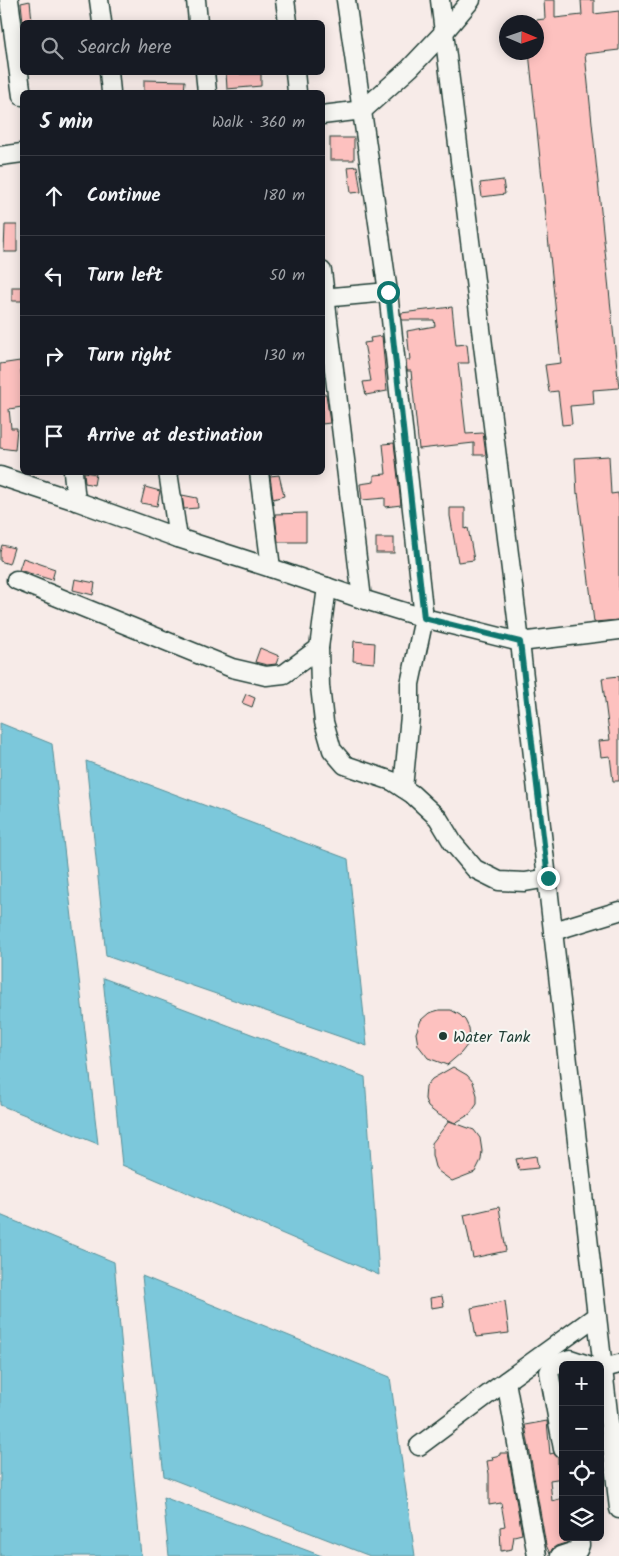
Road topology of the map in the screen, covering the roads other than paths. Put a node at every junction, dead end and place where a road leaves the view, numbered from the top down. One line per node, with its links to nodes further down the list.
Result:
1 (9, 0): 15 (street)
2 (99, 0): 8 (street)
3 (196, 0): 9 (street)
4 (285, 0): 10 (street)
5 (346, 0): 19 (street)
6 (440, 0): 11 (street)
7 (471, 0): 11 (street)
8 (102, 20)
9 (198, 20)
10 (288, 20)
11 (445, 31): 19 (street); 38 (street)
12 (109, 75): 16 (street)
13 (205, 75): 17 (street)
14 (295, 75): 18 (street)
15 (21, 90)
16 (111, 90)
17 (207, 90)
18 (297, 90)
19 (363, 110): 20 (street); 23 (street)
20 (325, 115)
21 (20, 153): 22 (street)
22 (0, 156)
23 (388, 292): 24 (street); 36 (street)
24 (325, 298)
25 (325, 306): 35 (street)
26 (73, 475): 30 (street)
27 (168, 475): 31 (street)
28 (259, 475): 32 (street)
29 (0, 476): 30 (street)
30 (76, 501): 31 (street)
31 (178, 538): 32 (street)
32 (271, 568): 34 (street)
33 (16, 580): 39 (street)
34 (327, 587): 35 (street); 39 (street)
35 (362, 599): 36 (street)
36 (424, 618): 38 (street); 40 (street)
37 (619, 630): 38 (street)
38 (520, 642): 41 (street)
39 (319, 648): 40 (street)
40 (403, 788): 41 (street)
41 (548, 878): 43 (street)
42 (619, 911): 43 (street)
43 (554, 931): 44 (street)
44 (596, 1316): 45 (street); 49 (street)
45 (597, 1361)
46 (559, 1363): 51 (street)
47 (619, 1364): 48 (street)
48 (604, 1367)
49 (506, 1381): 52 (street); 55 (street)
50 (603, 1406): 53 (street)
51 (559, 1427)
52 (419, 1446)
53 (619, 1508)
54 (580, 1541): 56 (street)
55 (538, 1556)
56 (560, 1556)

